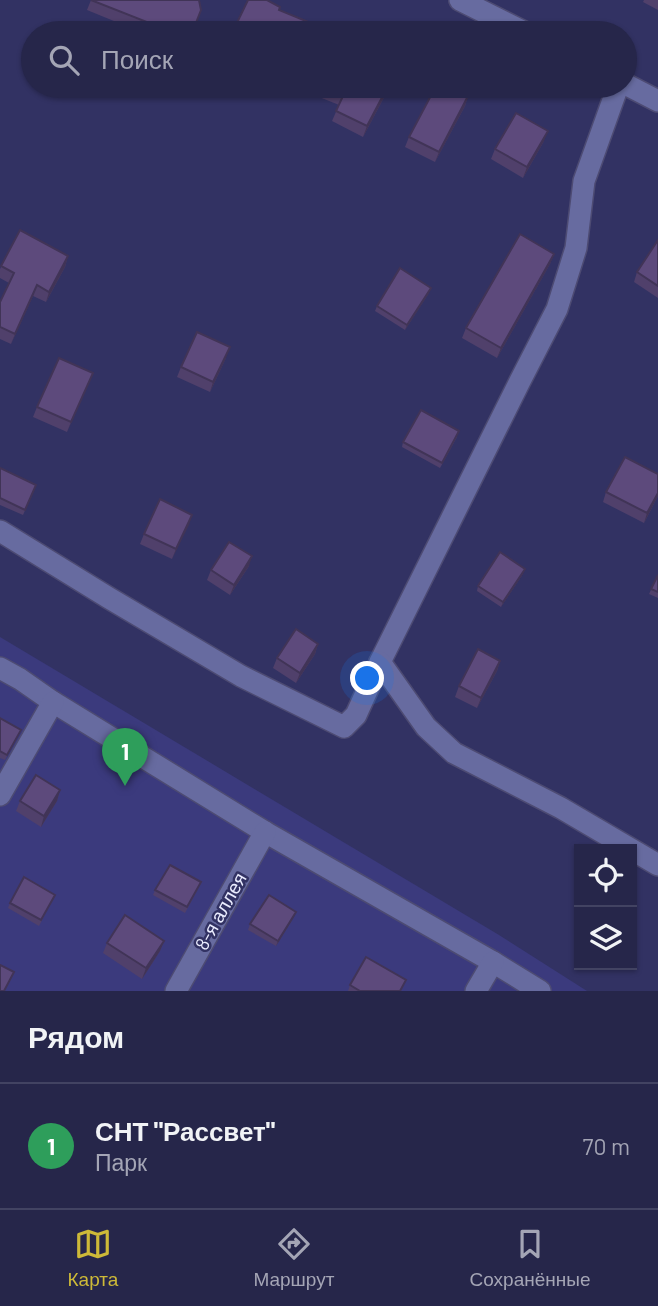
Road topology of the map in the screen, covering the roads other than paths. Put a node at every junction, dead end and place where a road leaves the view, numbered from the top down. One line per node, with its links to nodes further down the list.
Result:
1 (460, 0): 2 (street)
2 (502, 21)
3 (637, 90): 5 (street)
4 (614, 98): 7 (street)
5 (658, 101)
6 (0, 531): 7 (street)
7 (380, 662): 12 (street)
8 (0, 668): 9 (street)
9 (53, 702): 10 (street); 11 (street)
10 (0, 795)
11 (265, 832): 13 (street); 14 (street, 8-я аллея)
12 (658, 865)
13 (493, 962): 15 (street); 16 (street)
14 (176, 991)
15 (476, 991)
16 (540, 991)

